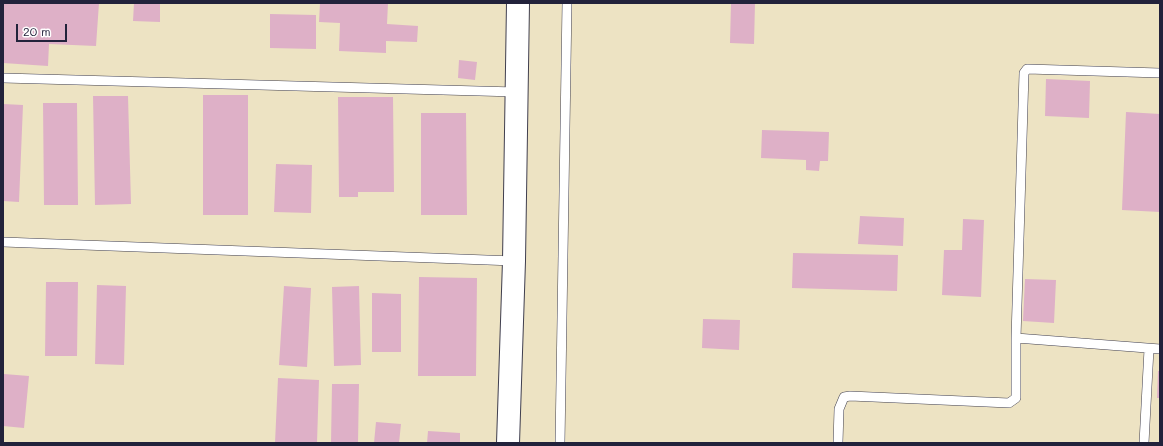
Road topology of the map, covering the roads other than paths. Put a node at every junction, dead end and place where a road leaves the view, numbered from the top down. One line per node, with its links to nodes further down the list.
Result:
1 (518, 3): 5 (main road)
2 (567, 3): 12 (lane)
3 (1160, 73): 8 (lane)
4 (3, 78): 5 (lane)
5 (518, 92): 7 (main road)
6 (3, 242): 7 (lane)
7 (514, 261): 11 (main road)
8 (1016, 338): 9 (lane); 13 (lane)
9 (1149, 349): 10 (lane); 14 (lane)
10 (1160, 349)
11 (508, 443)
12 (560, 443)
13 (838, 443)
14 (1144, 443)

